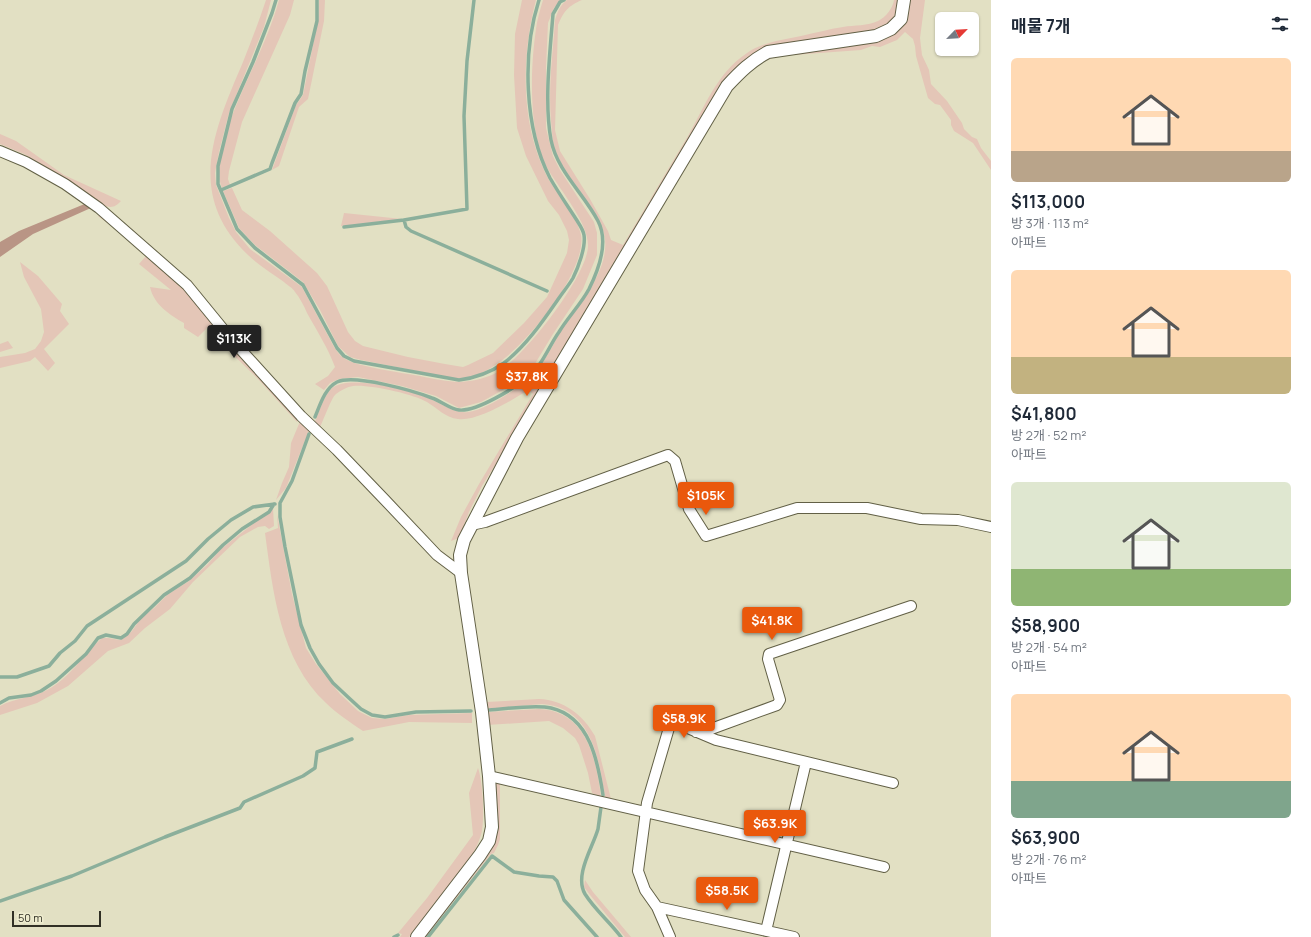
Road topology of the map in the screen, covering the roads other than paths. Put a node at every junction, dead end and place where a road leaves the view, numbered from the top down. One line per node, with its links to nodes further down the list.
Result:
1 (904, 0): 3 (street)
2 (0, 151): 5 (street)
3 (471, 525): 4 (street); 5 (street)
4 (991, 527)
5 (461, 573): 9 (street)
6 (911, 606): 7 (street)
7 (696, 732): 8 (street); 11 (street)
8 (806, 762): 10 (street); 12 (street)
9 (489, 776): 11 (street); 16 (street)
10 (893, 782)
11 (645, 812): 12 (street); 14 (street)
12 (786, 845): 13 (street); 15 (street)
13 (884, 867)
14 (657, 907): 15 (street); 17 (street)
15 (766, 931): 18 (street)
16 (417, 937)
17 (670, 937)
18 (794, 937)

